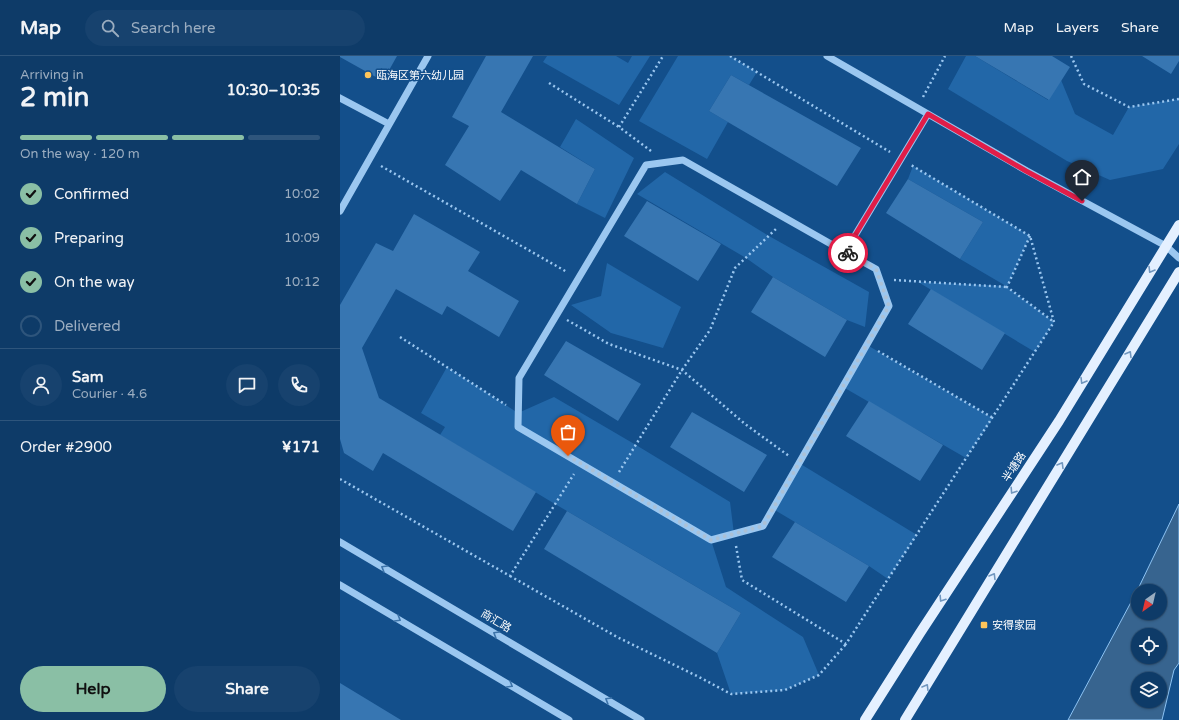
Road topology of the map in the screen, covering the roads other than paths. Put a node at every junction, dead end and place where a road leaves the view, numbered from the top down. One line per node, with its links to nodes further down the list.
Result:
1 (428, 56): 5 (street)
2 (827, 56): 4 (street)
3 (340, 98): 5 (street)
4 (928, 114): 8 (street); 9 (street)
5 (389, 124): 6 (street)
6 (340, 211)
7 (1179, 225): 8 (main road, 半塘路)
8 (1166, 246): 10 (street); 16 (main road, 半塘路, one-way to 16)
9 (845, 252): 9 (street)
10 (1179, 258)
11 (1179, 272): 17 (main road, one-way to 11)
12 (340, 542): 15 (street, 商汇路, one-way to 12)
13 (340, 585): 14 (street, one-way to 14)
14 (569, 720)
15 (641, 720)
16 (865, 720)
17 (905, 720)

